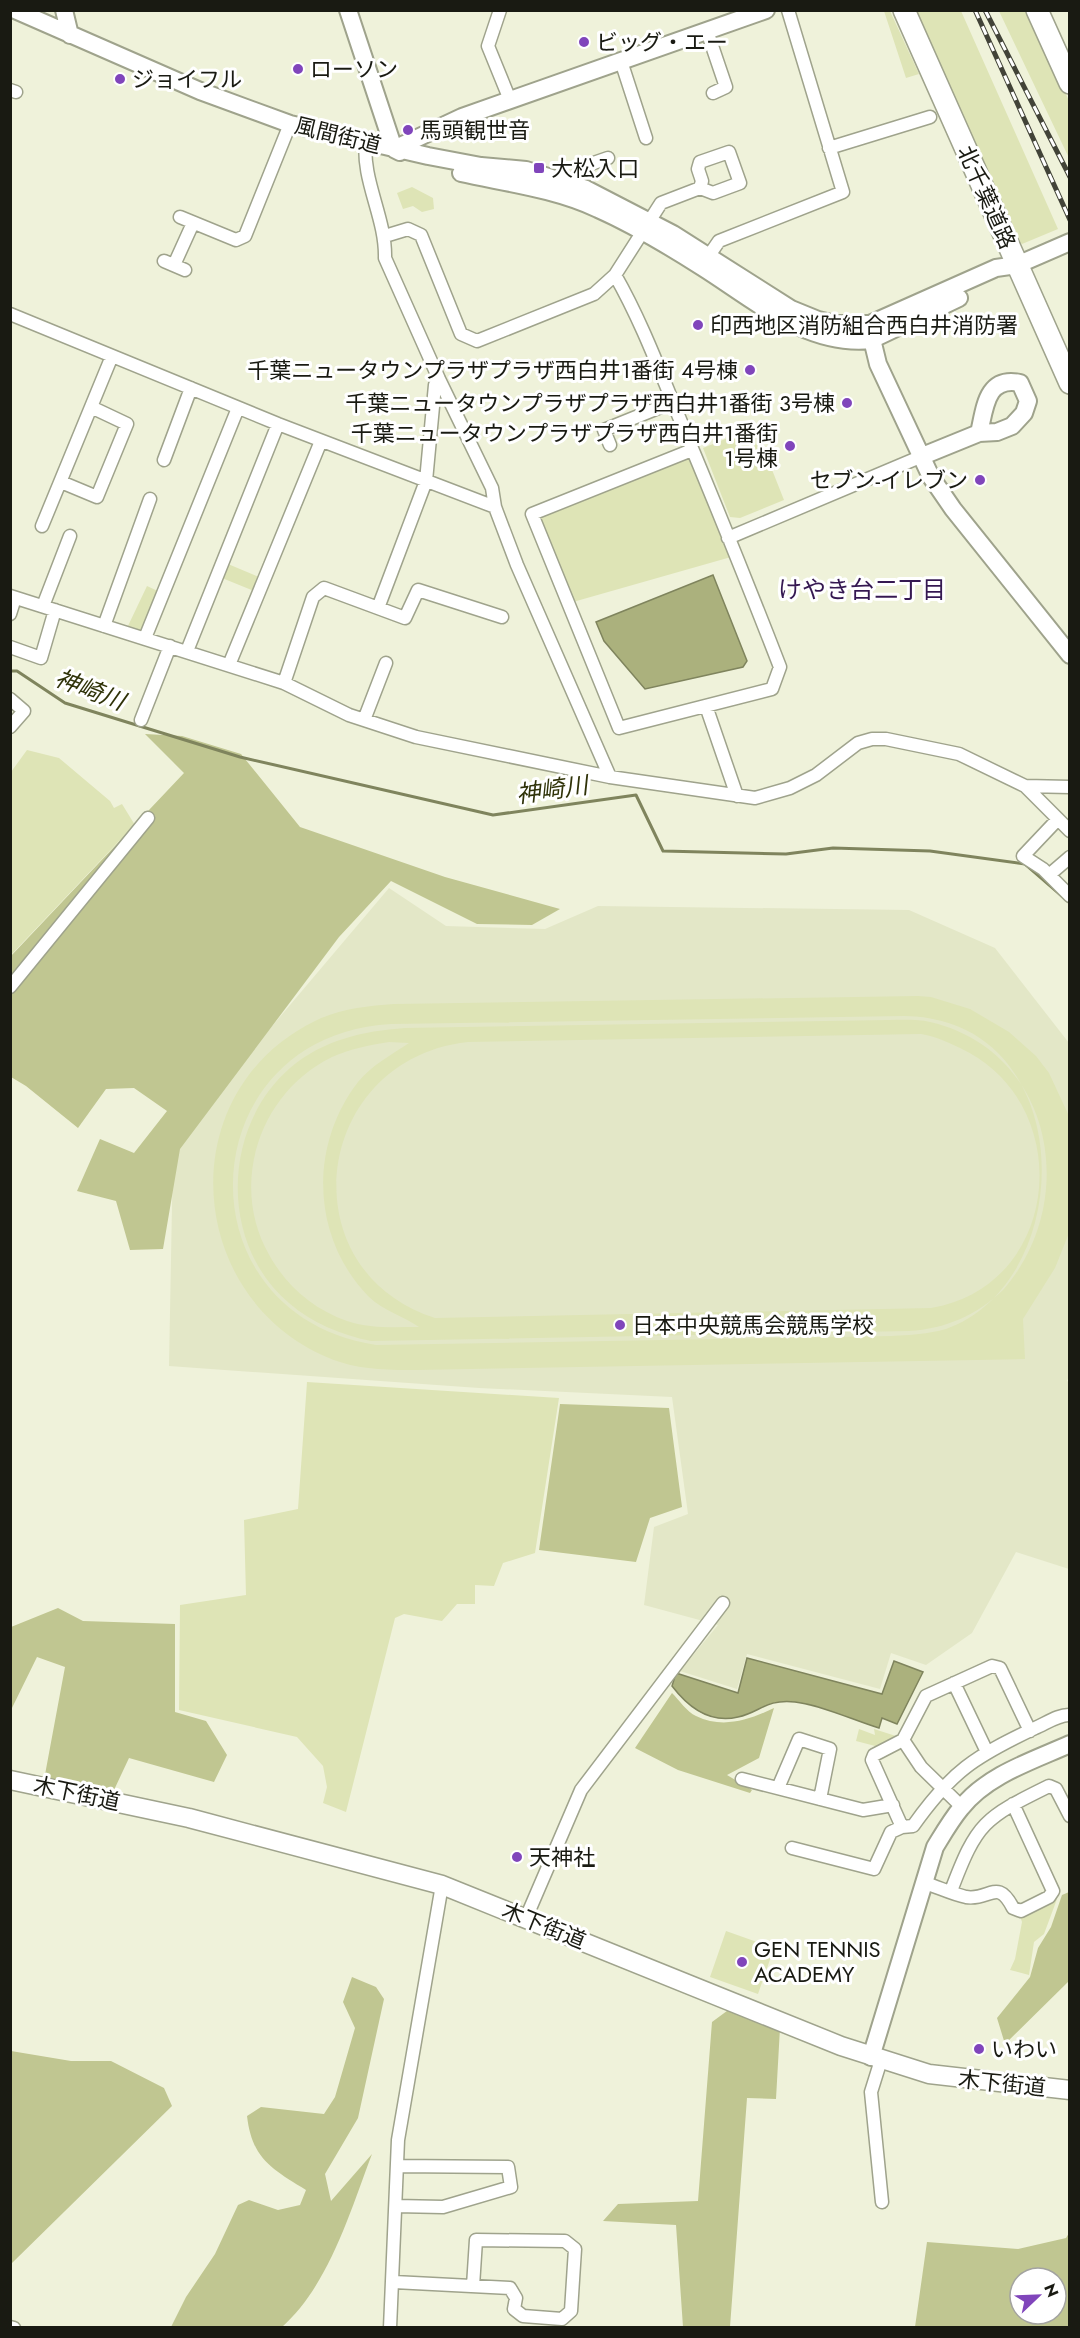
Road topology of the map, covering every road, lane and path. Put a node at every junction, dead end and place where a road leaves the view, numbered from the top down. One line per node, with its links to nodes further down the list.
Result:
1 (15, 10): 10 (street, 風間街道)
2 (64, 10): 10 (street)
3 (348, 10): 20 (street)
4 (500, 10): 14 (street)
5 (766, 10): 9 (street, 風間街道)
6 (788, 10): 19 (street)
7 (904, 10): 30 (highway, 北千葉道路)
8 (1037, 10): 12 (highway)
9 (707, 31): 11 (street, 風間街道); 13 (street)
10 (70, 35): 16 (street, 風間街道)
11 (621, 61): 14 (street, 風間街道); 17 (street)
12 (1070, 83)
13 (712, 93)
14 (510, 100): 20 (street, 風間街道)
15 (930, 117): 19 (street)
16 (290, 124): 18 (street, 風間街道); 25 (street)
17 (645, 138)
18 (366, 140): 20 (street, 風間街道); 27 (street)
19 (829, 148): 29 (street)
20 (394, 149): 22 (street); 26 (street)
21 (608, 158): 22 (street)
22 (572, 184): 26 (street)
23 (700, 188): 26 (street)
24 (180, 217): 25 (street)
25 (193, 223): 31 (street)
26 (645, 227): 29 (street); 32 (street); 34 (street)
27 (386, 236): 32 (street); 36 (street)
28 (1070, 242): 30 (street)
29 (708, 257): 34 (street)
30 (1021, 263): 34 (street); 37 (highway, 北千葉道路)
31 (174, 265)
32 (615, 275): 39 (street)
33 (10, 314): 35 (street)
34 (870, 332): 47 (street)
35 (112, 356): 38 (street); 40 (street)
36 (439, 379): 49 (street); 52 (street)
37 (1070, 383)
38 (191, 388): 41 (street); 48 (street)
39 (673, 402): 45 (street); 46 (street)
40 (91, 407): 50 (street); 50 (street)
41 (238, 408): 42 (street); 62 (street)
42 (278, 424): 44 (street); 65 (street)
43 (979, 433): 47 (street)
44 (321, 441): 49 (street); 68 (street)
45 (610, 445)
46 (692, 450): 55 (street); 71 (street)
47 (920, 457): 55 (street); 66 (street)
48 (164, 460)
49 (426, 481): 52 (street); 58 (street)
50 (61, 482): 53 (street)
51 (150, 499): 61 (street)
52 (495, 507): 75 (street)
53 (42, 526)
54 (70, 536): 57 (street)
55 (728, 538): 71 (street)
56 (13, 597): 57 (street); 59 (street)
57 (49, 608): 61 (street); 64 (street)
58 (378, 608): 60 (street); 69 (street)
59 (10, 614)
60 (502, 617)
61 (104, 626): 62 (street)
62 (145, 638): 63 (street)
63 (170, 646): 65 (street); 72 (street)
64 (10, 647)
65 (187, 651): 68 (street)
66 (1070, 655)
67 (386, 663): 73 (street)
68 (230, 665): 69 (street)
69 (284, 683): 73 (street)
70 (10, 699): 74 (street)
71 (706, 706): 78 (street)
72 (141, 720)
73 (364, 720): 75 (street)
74 (10, 727)
75 (610, 777): 78 (street)
76 (1025, 786): 77 (street); 78 (street); 80 (street)
77 (1070, 787)
78 (737, 796)
79 (148, 818): 85 (street)
80 (1058, 819): 81 (street); 83 (street)
81 (1070, 831)
82 (1070, 857): 83 (street)
83 (1049, 875): 84 (street)
84 (1070, 896)
85 (10, 987)
86 (723, 1603): 107 (street)
87 (954, 1683): 89 (street); 90 (street); 92 (street)
88 (1070, 1715): 89 (street)
89 (1030, 1731): 92 (street)
90 (903, 1740): 95 (street); 99 (street)
91 (1070, 1744): 100 (street)
92 (987, 1752): 95 (street)
93 (742, 1779): 96 (street)
94 (10, 1780): 105 (main road, 木下街道)
95 (942, 1787): 100 (street); 102 (street)
96 (778, 1788): 97 (street); 97 (street)
97 (820, 1799): 99 (street)
98 (1013, 1804): 101 (street); 106 (street); 106 (street)
99 (893, 1805): 102 (street)
100 (962, 1807): 104 (street)
101 (1070, 1816)
102 (902, 1827): 103 (street)
103 (792, 1848)
104 (925, 1883): 106 (street); 108 (street)
105 (442, 1885): 107 (main road, 木下街道); 110 (street)
106 (951, 1891)
107 (526, 1918): 108 (main road, 木下街道)
108 (876, 2059): 109 (main road, 木下街道); 111 (street)
109 (1070, 2090)
110 (397, 2166): 112 (street); 112 (street)
111 (882, 2202)
112 (396, 2206): 113 (street)
113 (394, 2282): 114 (street); 115 (street)
114 (473, 2286): 114 (street)
115 (390, 2328)

